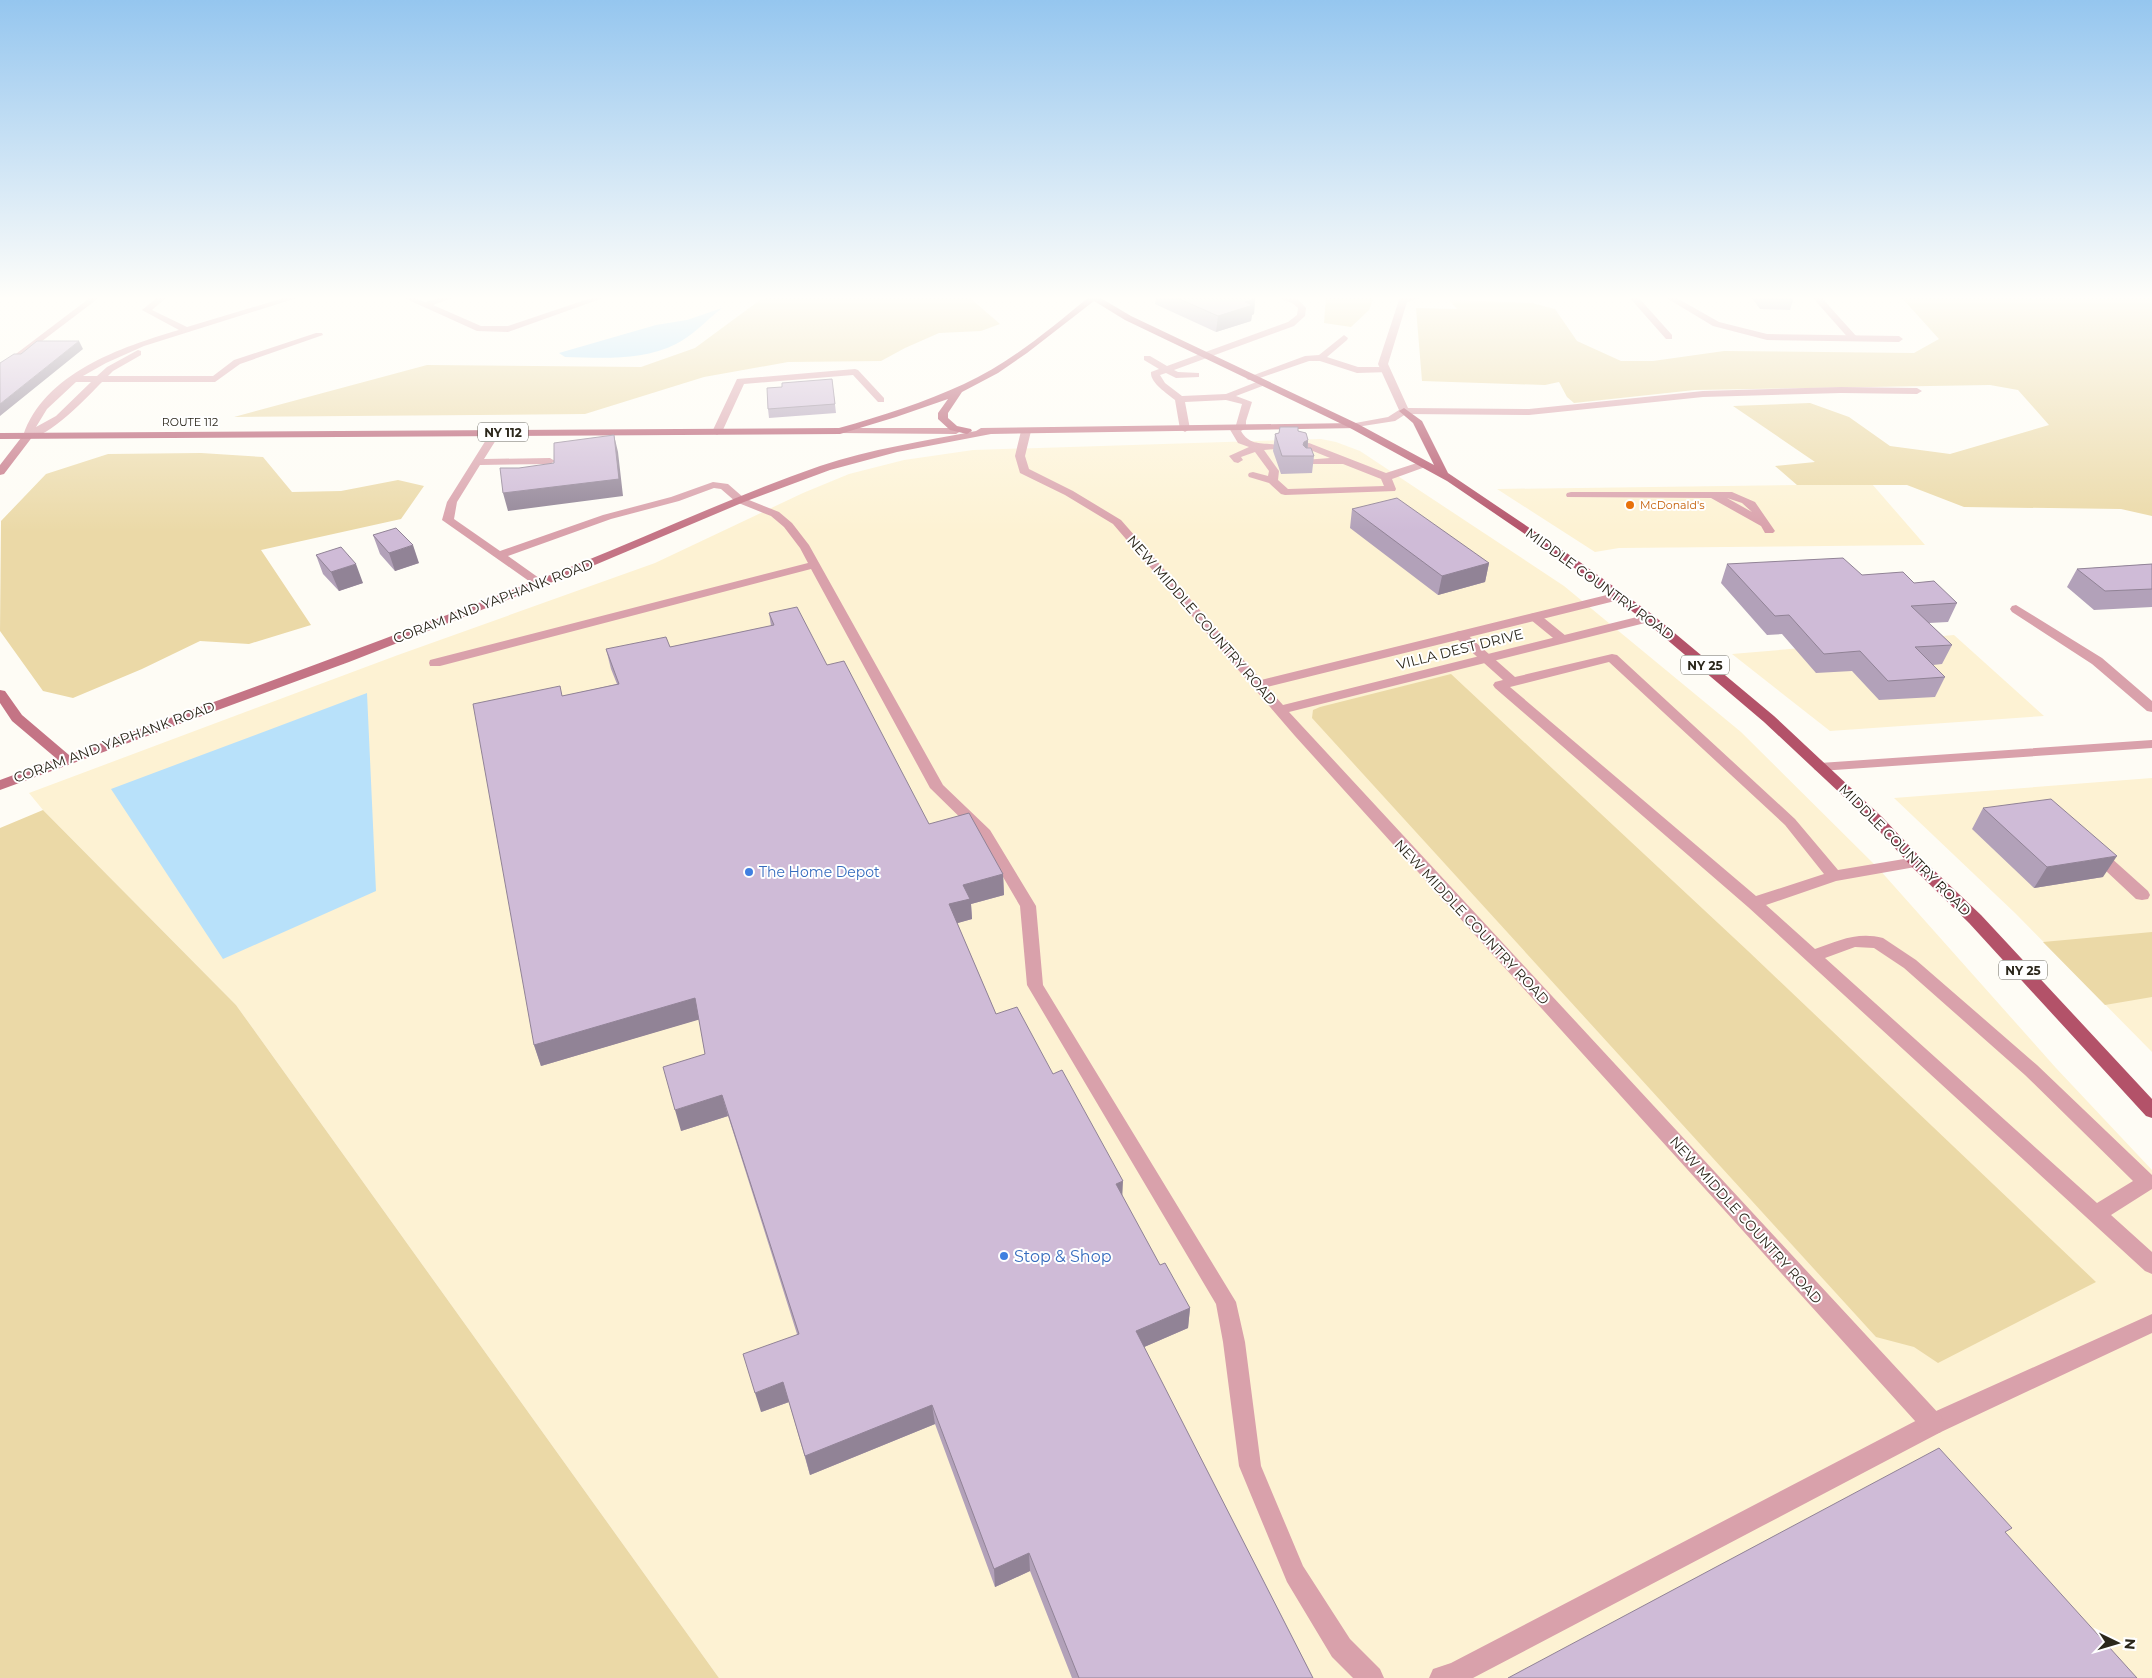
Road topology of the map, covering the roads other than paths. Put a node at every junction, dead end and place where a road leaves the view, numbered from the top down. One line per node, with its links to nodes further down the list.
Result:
1 (79, 375): 16 (street)
2 (104, 375): 17 (street)
3 (220, 375): 17 (street)
4 (813, 375): 36 (street)
5 (859, 375): 25 (street)
6 (986, 375): 19 (main road, ROUTE 112 / NY 112)
7 (1155, 375): 26 (street)
8 (1163, 375): 14 (street)
9 (1173, 375): 14 (street)
10 (1193, 375): 14 (street)
11 (1245, 375): 15 (main road, MIDDLE COUNTRY ROAD / NY 25)
12 (1259, 375): 15 (street)
13 (1388, 375): 27 (street)
14 (1175, 377)
15 (1251, 378): 18 (main road, MIDDLE COUNTRY ROAD / NY 25)
16 (73, 379): 17 (street); 38 (street)
17 (100, 379): 38 (street)
18 (1262, 383): 24 (street); 28 (main road, MIDDLE COUNTRY ROAD / NY 25)
19 (960, 388): 31 (main road, ROUTE 112 / NY 112); 32 (main road)
20 (1203, 388): 21 (street)
21 (1214, 388): 23 (street); 24 (street)
22 (1917, 391): 27 (street)
23 (1192, 392)
24 (1226, 397): 26 (street); 29 (street)
25 (881, 400)
26 (1180, 400): 30 (street)
27 (1404, 411): 28 (street); 48 (main road)
28 (1354, 426): 29 (main road); 45 (main road, MIDDLE COUNTRY ROAD / NY 25)
29 (1237, 428): 30 (main road); 39 (street)
30 (1185, 429): 34 (main road)
31 (840, 431): 32 (main road); 36 (main road, ROUTE 112 / NY 112)
32 (966, 431): 33 (main road)
33 (990, 431): 34 (main road); 52 (main road, CORAM AND YAPHANK ROAD)
34 (1026, 431): 66 (street, NEW MIDDLE COUNTRY ROAD)
35 (496, 432): 36 (main road, ROUTE 112 / NY 112); 38 (main road, ROUTE 112 / NY 112); 44 (street)
36 (718, 432)
37 (0, 436): 38 (main road, ROUTE 112 / NY 112)
38 (28, 436): 46 (main road)
39 (1259, 450): 40 (street); 41 (street); 50 (street)
40 (1273, 450)
41 (1244, 458)
42 (550, 461): 44 (street)
43 (1348, 461): 43 (street); 49 (street)
44 (476, 462): 54 (street)
45 (1424, 464): 48 (main road, MIDDLE COUNTRY ROAD / NY 25); 49 (street)
46 (0, 472)
47 (1258, 474): 50 (street)
48 (1444, 475): 57 (main road, MIDDLE COUNTRY ROAD / NY 25)
49 (1386, 477): 50 (street)
50 (1273, 481)
51 (1571, 495): 53 (street)
52 (740, 500): 54 (street); 55 (street); 56 (main road, CORAM AND YAPHANK ROAD)
53 (1768, 528)
54 (499, 555): 56 (street)
55 (815, 565): 64 (street); 85 (street)
56 (540, 583): 71 (main road, CORAM AND YAPHANK ROAD)
57 (1619, 596): 59 (street, VILLA DEST DRIVE); 60 (main road, MIDDLE COUNTRY ROAD / NY 25)
58 (2016, 609): 68 (street)
59 (1535, 616): 61 (street, VILLA DEST DRIVE); 62 (street)
60 (1649, 618): 62 (street, VILLA DEST DRIVE); 72 (main road, MIDDLE COUNTRY ROAD / NY 25)
61 (1460, 635): 63 (street); 66 (street, VILLA DEST DRIVE)
62 (1562, 639): 63 (street, VILLA DEST DRIVE)
63 (1486, 658): 65 (street); 69 (street, VILLA DEST DRIVE)
64 (435, 663)
65 (1512, 682): 76 (street); 78 (street)
66 (1258, 685): 69 (street, NEW MIDDLE COUNTRY ROAD)
67 (0, 694): 71 (main road)
68 (2152, 708)
69 (1280, 710): 84 (street, NEW MIDDLE COUNTRY ROAD)
70 (2152, 744): 72 (street)
71 (66, 759): 73 (main road, CORAM AND YAPHANK ROAD)
72 (1820, 766): 75 (main road, MIDDLE COUNTRY ROAD / NY 25)
73 (0, 785)
74 (2084, 842): 77 (street)
75 (1916, 862): 76 (street); 80 (main road, MIDDLE COUNTRY ROAD / NY 25)
76 (1834, 876): 78 (street)
77 (2142, 895)
78 (1754, 902): 79 (street)
79 (1813, 956): 81 (street); 81 (street)
80 (2152, 1111)
81 (2096, 1214): 82 (street)
82 (2152, 1265)
83 (2152, 1323): 84 (street)
84 (1933, 1424): 86 (street)
85 (1371, 1678)
86 (1442, 1678)

